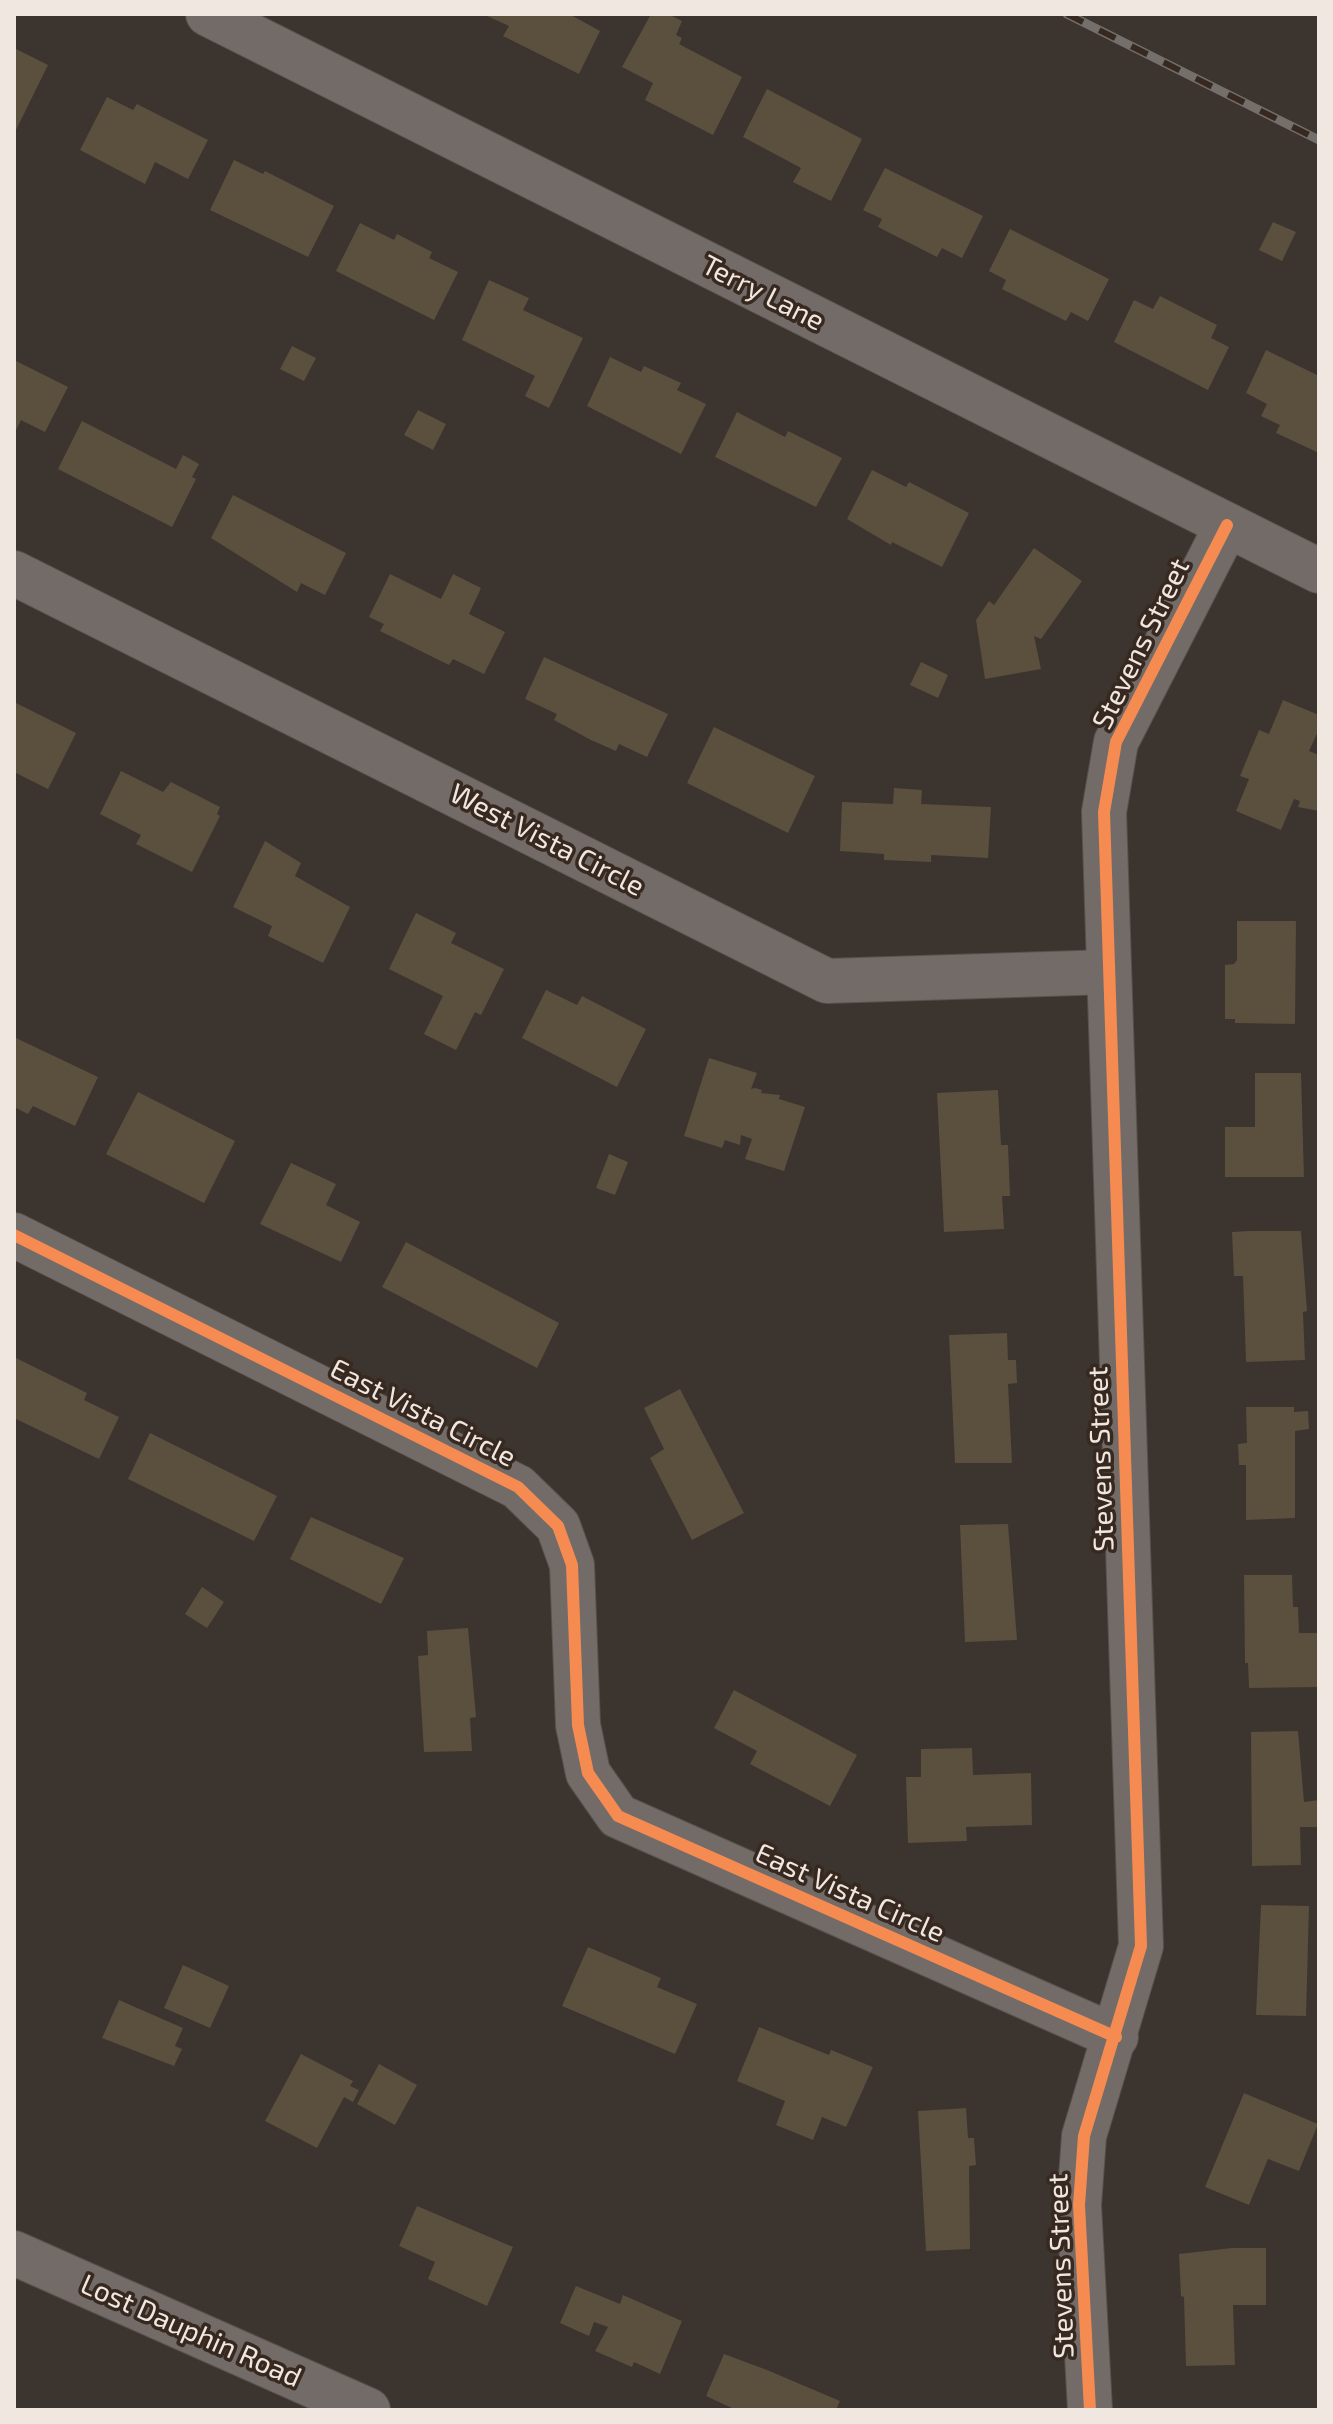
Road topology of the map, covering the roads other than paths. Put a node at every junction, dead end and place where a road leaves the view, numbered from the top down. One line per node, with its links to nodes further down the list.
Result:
1 (208, 14): 2 (street, Terry Lane)
2 (1227, 525): 3 (street, Terry Lane); 5 (street, Stevens Street)
3 (1319, 571)
4 (14, 573): 5 (street, West Vista Circle)
5 (1109, 972): 7 (street, Stevens Street)
6 (14, 1235): 7 (street, East Vista Circle)
7 (1116, 2037): 10 (street, Stevens Street)
8 (14, 2253): 9 (street, Lost Dauphin Road)
9 (368, 2410)
10 (1090, 2410)

